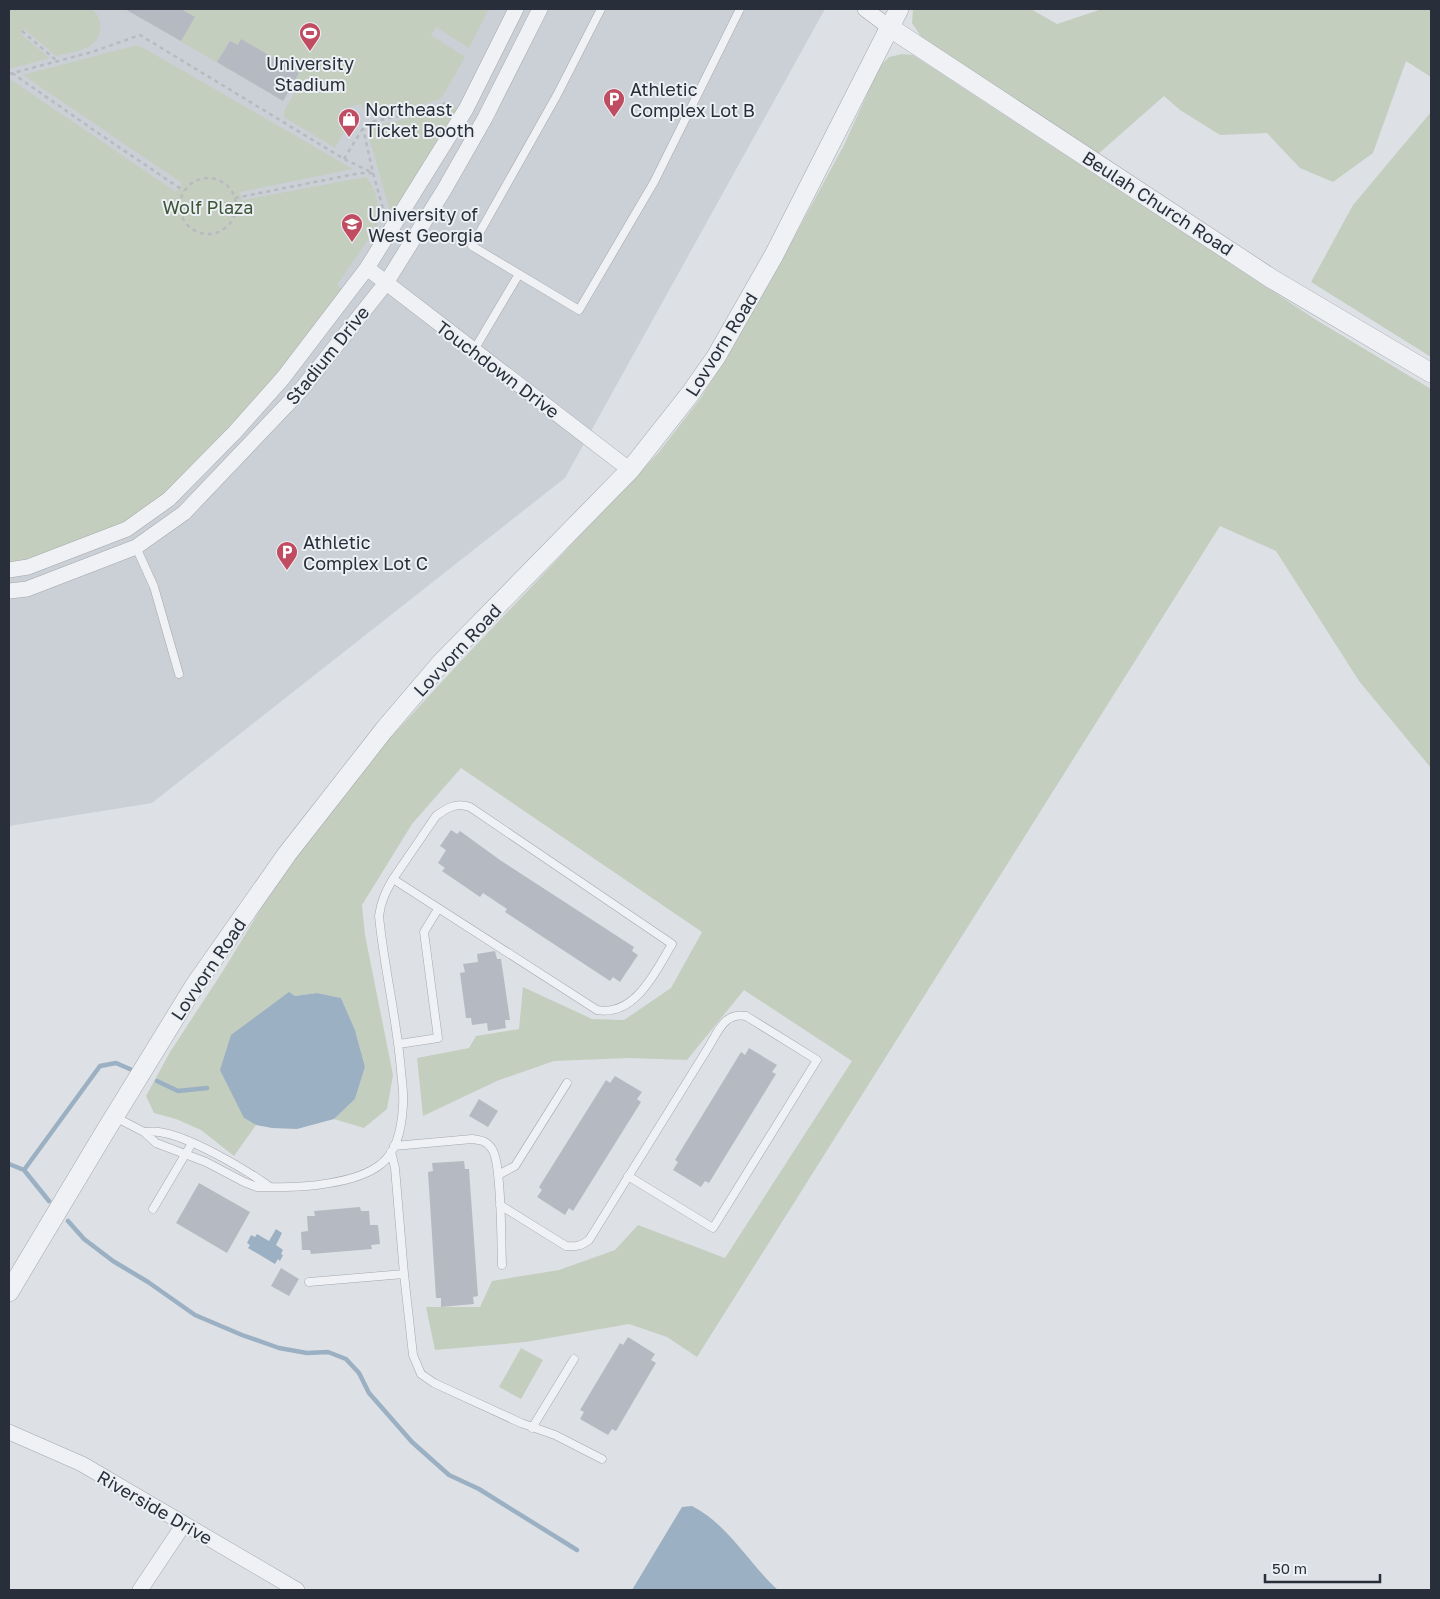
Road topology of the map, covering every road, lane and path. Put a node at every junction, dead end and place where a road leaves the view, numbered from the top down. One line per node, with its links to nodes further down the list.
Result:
1 (516, 9): 18 (street, Stadium Drive)
2 (540, 9): 20 (street, Stadium Drive)
3 (601, 9): 19 (lane)
4 (740, 9): 19 (lane)
5 (864, 9): 7 (street)
6 (899, 9): 7 (street, Lovvorn Road)
7 (890, 27): 22 (street, Beulah Church Road); 23 (street, Lovvorn Road)
8 (22, 31): 9 (path)
9 (57, 61): 10 (path); 13 (path)
10 (11, 74): 15 (path)
11 (449, 100): 12 (path)
12 (363, 128): 13 (path); 14 (path)
13 (344, 159): 14 (path)
14 (373, 173): 16 (path); 17 (path)
15 (184, 191): 16 (path); 16 (path)
16 (235, 198)
17 (386, 220)
18 (367, 268): 20 (street, Touchdown Drive); 25 (street, Stadium Drive)
19 (519, 274): 21 (lane)
20 (386, 283): 21 (street, Touchdown Drive); 24 (street, Stadium Drive)
21 (474, 350): 23 (street, Touchdown Drive)
22 (1431, 373)
23 (630, 470): 32 (street, Lovvorn Road)
24 (136, 547): 26 (street, Stadium Drive); 27 (lane)
25 (9, 570)
26 (9, 591)
27 (179, 674)
28 (393, 879): 29 (lane); 29 (lane); 30 (lane)
29 (438, 909): 30 (lane)
30 (399, 1044): 35 (lane)
31 (567, 1083): 37 (lane)
32 (114, 1116): 33 (lane); 45 (street, Lovvorn Road)
33 (144, 1132): 34 (lane); 36 (lane)
34 (192, 1143): 36 (lane); 39 (lane)
35 (392, 1149): 37 (lane); 39 (lane); 43 (lane)
36 (186, 1154): 39 (lane); 41 (lane)
37 (498, 1175): 40 (lane)
38 (628, 1176): 38 (lane); 40 (lane)
39 (270, 1186)
40 (500, 1205): 42 (lane)
41 (153, 1209)
42 (502, 1265)
43 (404, 1274): 44 (lane); 47 (lane)
44 (309, 1282)
45 (9, 1292)
46 (574, 1359): 47 (lane)
47 (532, 1428): 49 (lane)
48 (9, 1432): 50 (street, Riverside Drive)
49 (602, 1459)
50 (184, 1524): 51 (street); 52 (street, Riverside Drive)
51 (140, 1590)
52 (297, 1590)

